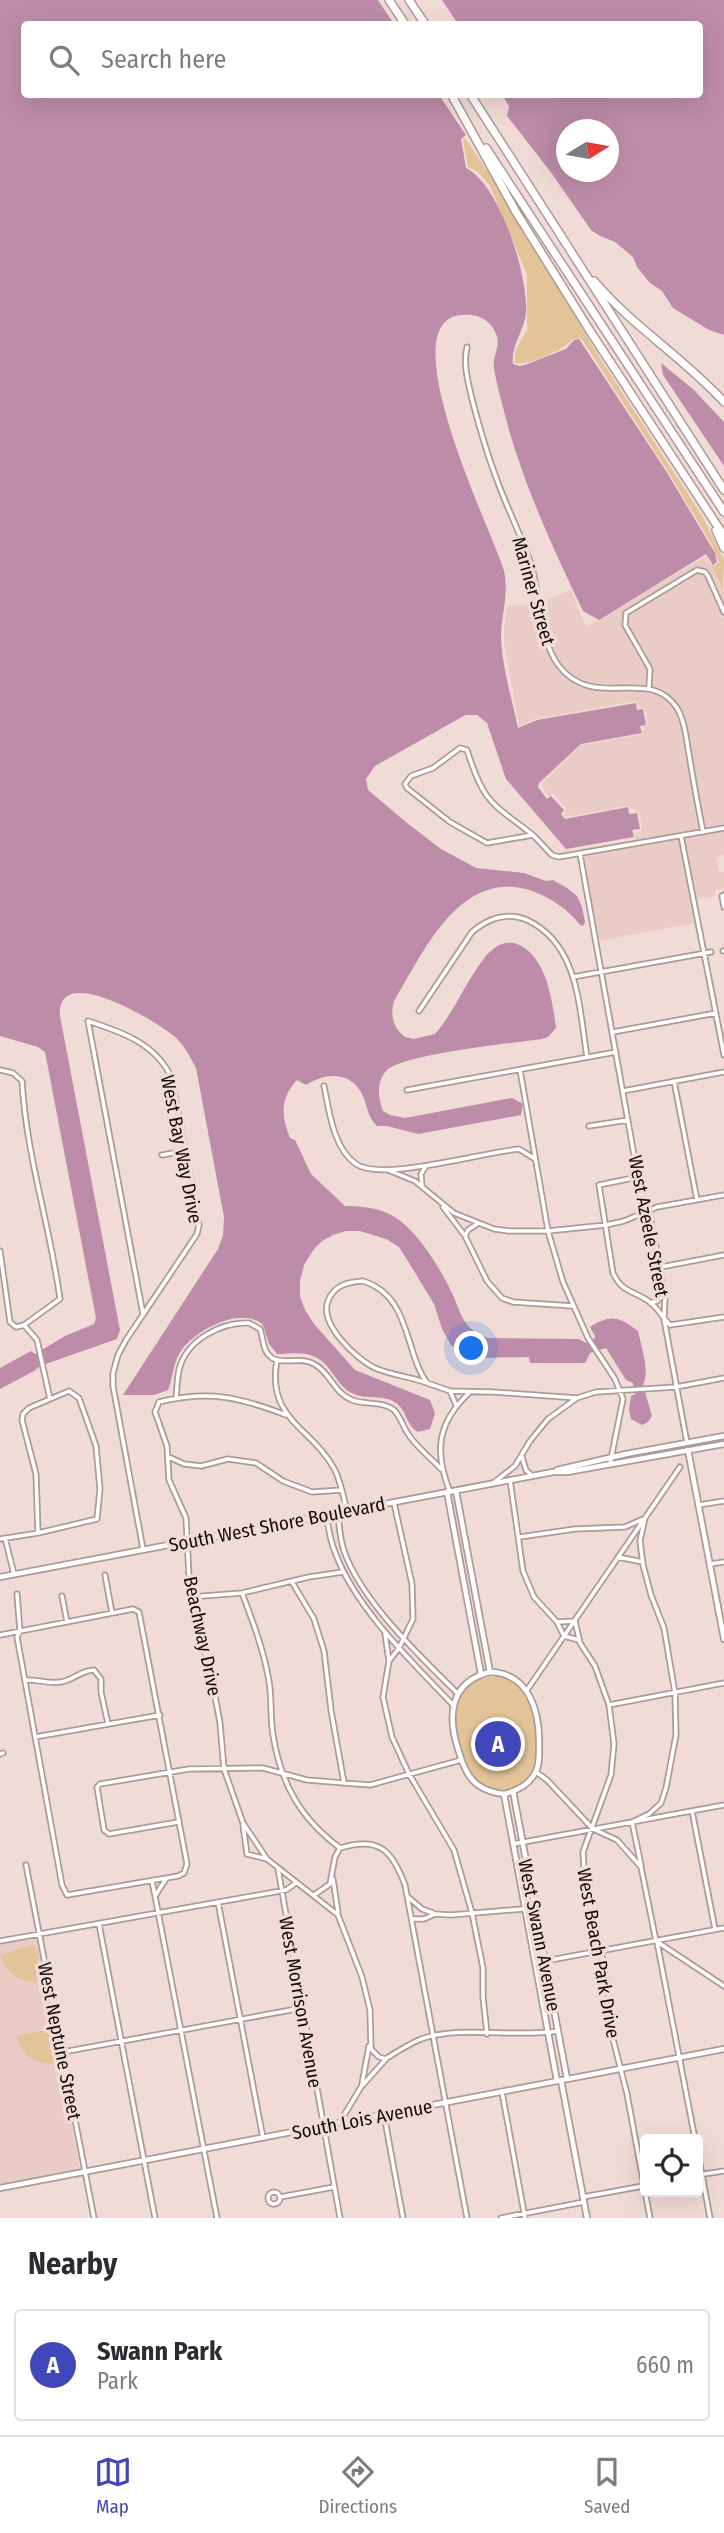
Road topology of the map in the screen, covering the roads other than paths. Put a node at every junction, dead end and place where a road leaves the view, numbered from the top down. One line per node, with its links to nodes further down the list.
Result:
1 (389, 0): 3 (highway)
2 (409, 0): 4 (highway)
3 (403, 21)
4 (423, 21)
5 (453, 98): 14 (highway)
6 (454, 98): 15 (highway)
7 (473, 98): 8 (highway)
8 (570, 250): 10 (highway); 13 (highway)
9 (467, 347): 19 (street, Mariner Street)
10 (682, 361): 11 (highway); 12 (highway)
11 (724, 396)
12 (724, 402)
13 (724, 490)
14 (704, 507): 16 (highway); 17 (highway)
15 (724, 512)
16 (724, 536)
17 (724, 548)
18 (724, 612): 19 (street)
19 (649, 688): 21 (street)
20 (724, 828): 21 (street)
21 (703, 832): 23 (street)
22 (533, 835): 22 (street); 24 (street)
23 (681, 836): 24 (street); 28 (street)
24 (580, 854): 29 (street, West Azeele Street)
25 (723, 896): 26 (street)
26 (724, 907)
27 (711, 953): 28 (street)
28 (704, 954): 29 (street); 32 (street)
29 (601, 972): 30 (street); 33 (street, West Azeele Street)
30 (573, 977): 31 (street); 36 (street)
31 (419, 1011)
32 (716, 1013): 33 (street); 35 (street)
33 (613, 1032): 34 (street, West Azeele Street)
34 (616, 1052): 36 (street); 43 (street, West Azeele Street)
35 (724, 1055)
36 (587, 1057): 37 (street)
37 (520, 1069): 42 (street); 48 (street)
38 (0, 1070): 70 (street)
39 (724, 1072): 40 (street)
40 (674, 1082): 43 (street); 54 (street)
41 (324, 1086): 50 (street)
42 (407, 1090)
43 (623, 1091): 44 (street, West Azeele Street)
44 (628, 1119): 45 (street); 51 (street, West Azeele Street)
45 (589, 1126)
46 (185, 1151): 47 (street); 67 (street, West Bay Way Drive); 67 (street, West Bay Way Drive)
47 (162, 1155)
48 (535, 1159): 49 (street); 59 (street)
49 (427, 1164): 50 (street); 52 (street)
50 (388, 1170): 52 (street)
51 (638, 1177): 56 (street, West Azeele Street); 58 (street)
52 (422, 1187): 55 (street)
53 (724, 1195): 54 (street)
54 (697, 1200): 56 (street)
55 (441, 1204): 57 (street); 60 (street)
56 (649, 1211): 58 (street); 63 (street, West Azeele Street)
57 (479, 1224): 59 (street); 60 (street)
58 (606, 1225): 59 (street); 65 (street)
59 (548, 1231): 66 (street)
60 (465, 1236): 66 (street)
61 (0, 1251): 70 (street)
62 (724, 1255): 63 (street)
63 (660, 1267): 64 (street, West Azeele Street)
64 (664, 1293): 65 (street); 69 (street, West Azeele Street)
65 (650, 1303): 69 (street)
66 (572, 1306): 76 (street)
67 (143, 1314): 110 (street, West Bay Way Drive)
68 (724, 1317): 69 (street)
69 (664, 1319): 74 (street, West Azeele Street)
70 (24, 1325): 80 (street)
71 (277, 1360): 78 (street); 82 (street); 92 (street)
72 (724, 1378): 74 (street)
73 (428, 1383): 73 (street); 75 (street)
74 (676, 1387): 76 (street); 84 (street, West Azeele Street)
75 (450, 1391): 77 (street); 81 (street)
76 (621, 1391): 79 (street); 89 (street)
77 (470, 1393): 79 (street); 81 (street)
78 (176, 1398): 82 (street); 87 (street, Beachway Drive)
79 (577, 1398): 88 (street)
80 (50, 1399): 106 (street); 106 (street)
81 (456, 1407): 92 (street)
82 (286, 1415): 97 (street)
83 (724, 1436): 84 (street, South West Shore Boulevard)
84 (687, 1443): 86 (street, West Azeele Street); 89 (street, South West Shore Boulevard)
85 (724, 1444): 86 (street, South West Shore Boulevard)
86 (688, 1450): 90 (street, South West Shore Boulevard); 101 (street, West Azeele Street)
87 (169, 1457): 97 (street); 109 (street, Beachway Drive)
88 (522, 1457): 94 (street); 96 (street)
89 (612, 1457): 90 (street); 93 (street, South West Shore Boulevard)
90 (610, 1464): 93 (street, South West Shore Boulevard)
91 (680, 1467): 105 (street)
92 (441, 1468): 98 (street)
93 (553, 1472): 94 (street, South West Shore Boulevard)
94 (532, 1476): 95 (street, South West Shore Boulevard)
95 (510, 1480): 96 (street, South West Shore Boulevard); 107 (street)
96 (491, 1484): 98 (street, South West Shore Boulevard)
97 (342, 1490): 102 (street)
98 (451, 1492): 100 (street, South West Shore Boulevard); 138 (street); 139 (street)
99 (724, 1501): 101 (street)
100 (394, 1503): 102 (street, South West Shore Boulevard); 133 (street)
101 (699, 1506): 114 (street, West Azeele Street)
102 (347, 1512): 103 (street, South West Shore Boulevard)
103 (338, 1514): 104 (street, South West Shore Boulevard); 133 (street)
104 (326, 1516): 109 (street, South West Shore Boulevard); 115 (street)
105 (645, 1518): 107 (street); 111 (street); 112 (street)
106 (38, 1533): 108 (street)
107 (520, 1537): 127 (street)
108 (3, 1538): 116 (street)
109 (187, 1541): 110 (street, South West Shore Boulevard); 123 (street, Beachway Drive)
110 (144, 1549): 116 (street, South West Shore Boulevard)
111 (618, 1557): 112 (street); 125 (street)
112 (643, 1562): 143 (street)
113 (724, 1562): 114 (street)
114 (710, 1564): 128 (street, West Azeele Street)
115 (343, 1572): 119 (street); 130 (street)
116 (14, 1574): 118 (street, South West Shore Boulevard)
117 (105, 1575): 124 (street)
118 (0, 1577)
119 (292, 1582): 120 (street); 156 (street)
120 (242, 1593): 123 (street); 154 (street)
121 (17, 1594): 129 (street)
122 (62, 1596): 126 (street)
123 (190, 1597): 151 (street, Beachway Drive)
124 (112, 1613): 126 (street); 147 (street)
125 (575, 1621): 127 (street); 132 (street); 135 (street, West Beach Park Drive)
126 (67, 1622): 129 (street)
127 (557, 1622): 132 (street)
128 (722, 1623): 134 (street, West Azeele Street)
129 (20, 1631): 131 (street); 140 (street)
130 (385, 1632): 136 (street); 137 (street)
131 (0, 1635)
132 (564, 1636): 135 (street); 142 (street)
133 (404, 1639): 136 (street); 144 (street)
134 (724, 1639)
135 (579, 1640): 146 (street, West Beach Park Drive)
136 (399, 1648): 137 (street); 145 (street)
137 (389, 1661): 155 (street)
138 (490, 1672): 139 (street); 142 (street)
139 (481, 1674): 144 (street)
140 (24, 1680): 148 (street); 149 (street)
141 (724, 1683): 143 (street)
142 (527, 1690): 153 (street)
143 (675, 1693): 146 (street); 162 (street)
144 (458, 1695): 145 (street)
145 (453, 1705): 150 (street)
146 (609, 1705): 164 (street, West Beach Park Drive)
147 (160, 1715): 148 (street); 152 (street)
148 (108, 1724): 149 (street)
149 (35, 1737): 174 (street)
150 (461, 1759): 155 (street); 158 (street)
151 (224, 1769): 152 (street); 154 (street); 163 (street, Beachway Drive)
152 (170, 1771): 161 (street); 161 (street)
153 (536, 1772): 157 (street); 164 (street)
154 (284, 1774): 156 (street); 167 (street)
155 (409, 1774): 156 (street); 184 (street)
156 (344, 1783)
157 (513, 1791): 158 (street); 165 (street, West Swann Avenue)
158 (504, 1794): 166 (street, West Swann Avenue)
159 (724, 1805): 160 (street)
160 (692, 1811): 162 (street); 190 (street)
161 (178, 1822): 172 (street)
162 (632, 1822): 164 (street); 170 (street)
163 (243, 1823): 168 (street); 168 (street)
164 (593, 1829): 165 (street); 170 (street); 194 (street, West Beach Park Drive)
165 (522, 1843): 166 (street); 181 (street, West Swann Avenue)
166 (513, 1844): 182 (street, West Swann Avenue)
167 (340, 1848): 173 (street); 179 (street)
168 (267, 1859): 171 (street)
169 (26, 1865): 191 (street, West Neptune Street)
170 (641, 1867): 193 (street)
171 (278, 1868): 175 (street); 176 (street, West Morrison Avenue)
172 (166, 1878): 174 (street); 178 (street)
173 (333, 1878): 177 (street); 185 (street)
174 (152, 1881): 178 (street)
175 (296, 1883): 176 (street); 177 (street)
176 (282, 1890): 180 (street); 197 (street, West Morrison Avenue)
177 (314, 1895): 185 (street)
178 (155, 1896): 183 (street)
179 (407, 1896): 186 (street); 187 (street)
180 (218, 1902): 183 (street); 198 (street)
181 (534, 1908): 182 (street); 195 (street, West Swann Avenue)
182 (525, 1909): 184 (street); 201 (street, West Swann Avenue)
183 (159, 1913): 188 (street); 199 (street)
184 (472, 1913): 186 (street); 202 (street)
185 (338, 1914): 204 (street)
186 (435, 1914): 187 (street)
187 (412, 1919): 203 (street)
188 (99, 1924): 191 (street); 205 (street)
189 (724, 1928): 190 (street)
190 (715, 1930): 193 (street)
191 (40, 1934): 192 (street); 207 (street, West Neptune Street)
192 (0, 1941)
193 (656, 1941): 194 (street); 196 (street); 208 (street)
194 (601, 1950): 195 (street); 210 (street, West Beach Park Drive)
195 (545, 1961): 200 (street, West Swann Avenue)
196 (724, 1986)
197 (302, 2008): 198 (street); 217 (street, West Morrison Avenue)
198 (240, 2019): 199 (street); 219 (street)
199 (181, 2030): 205 (street); 220 (street)
200 (558, 2031): 201 (street); 211 (street, West Swann Avenue)
201 (548, 2032): 202 (street); 211 (street, West Swann Avenue)
202 (488, 2034): 203 (street)
203 (432, 2036): 209 (street); 214 (street)
204 (370, 2037): 209 (street); 212 (street)
205 (121, 2041): 207 (street); 222 (street)
206 (724, 2049): 208 (street, South Lois Avenue)
207 (62, 2052): 224 (street, West Neptune Street)
208 (679, 2057): 210 (street, South Lois Avenue); 218 (street)
209 (387, 2059): 212 (street)
210 (619, 2069): 211 (street, South Lois Avenue); 221 (street, West Beach Park Drive)
211 (561, 2080): 213 (street, South Lois Avenue); 232 (street, West Swann Avenue)
212 (361, 2087): 216 (street)
213 (502, 2092): 214 (street, South Lois Avenue); 233 (street)
214 (446, 2103): 215 (street, South Lois Avenue); 239 (street)
215 (384, 2115): 216 (street, South Lois Avenue); 238 (street)
216 (339, 2124): 217 (street, South Lois Avenue)
217 (323, 2127): 219 (street, South Lois Avenue); 227 (street, West Morrison Avenue)
218 (694, 2134)
219 (263, 2138): 220 (street, South Lois Avenue)
220 (204, 2150): 222 (street, South Lois Avenue); 236 (street)
221 (640, 2160)
222 (144, 2161): 224 (street, South Lois Avenue); 235 (street)
223 (724, 2171): 225 (street)
224 (85, 2173): 228 (street, South Lois Avenue); 234 (street, West Neptune Street)
225 (703, 2174)
226 (640, 2186): 232 (street)
227 (334, 2187): 230 (street); 237 (street, West Morrison Avenue)
228 (0, 2188)
229 (703, 2188): 243 (street)
230 (280, 2197)
231 (647, 2197): 242 (street, West Beach Park Drive)
232 (584, 2200): 233 (street); 241 (street, West Swann Avenue)
233 (524, 2216): 240 (street)
234 (94, 2218)
235 (155, 2218)
236 (217, 2218)
237 (340, 2218)
238 (403, 2218)
239 (467, 2218)
240 (501, 2218)
241 (587, 2218)
242 (650, 2218)
243 (710, 2218)

